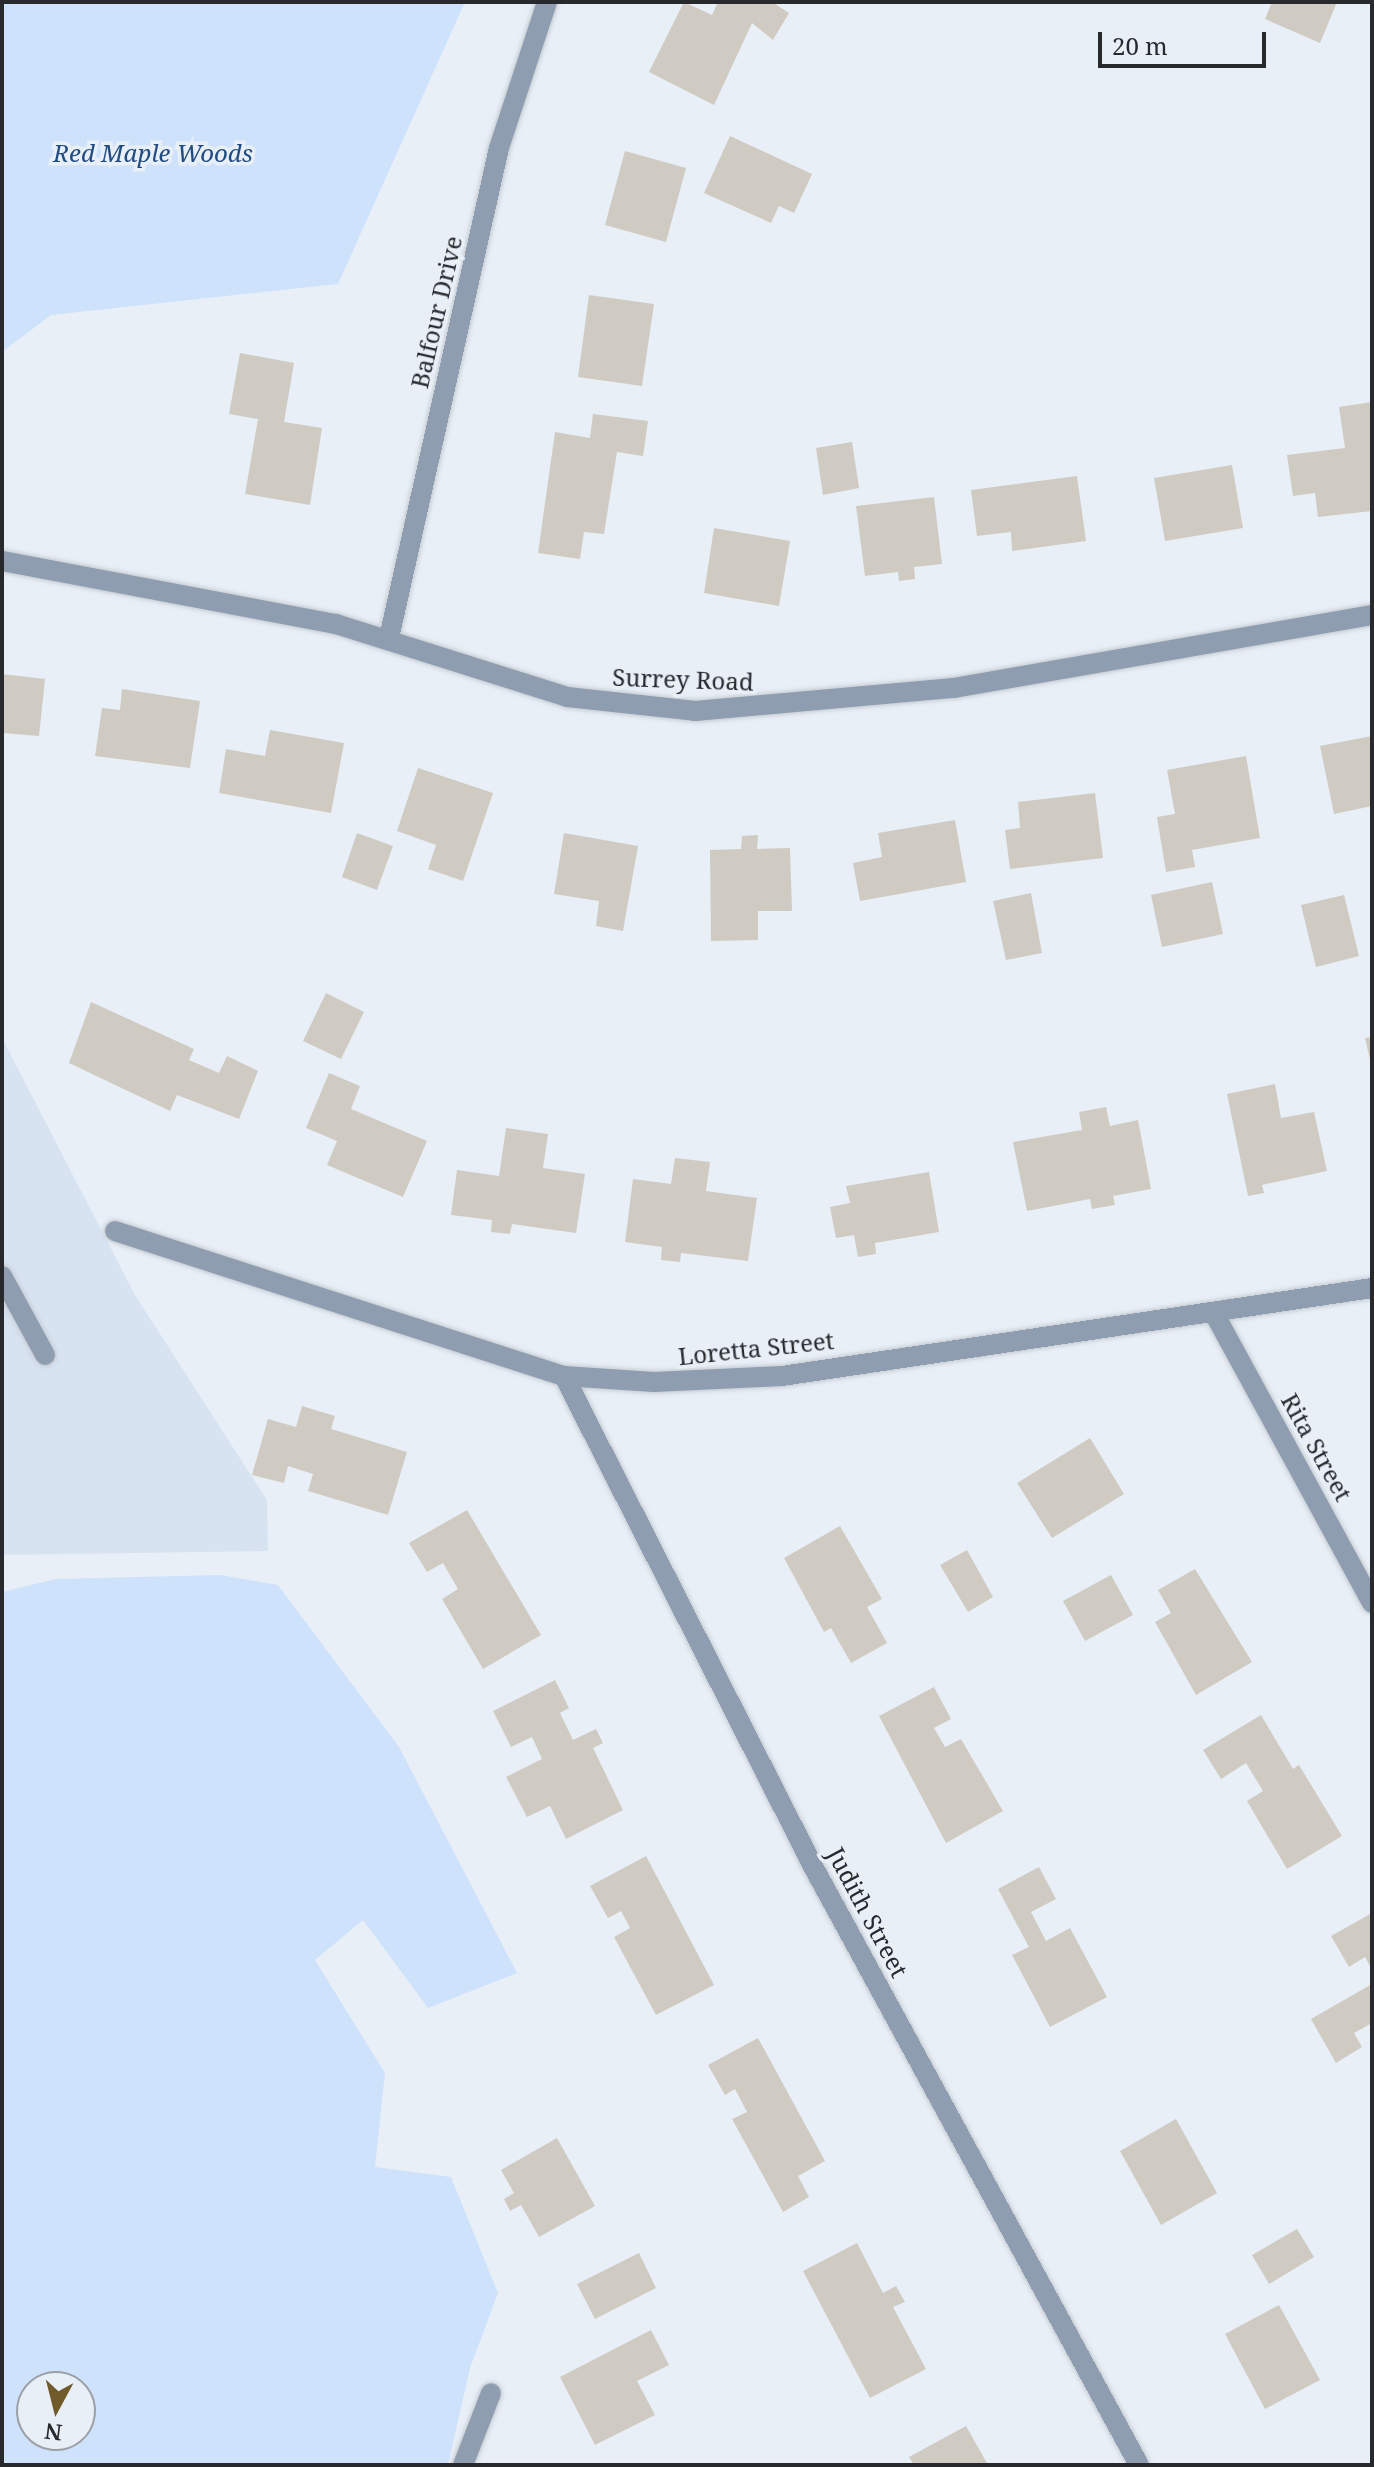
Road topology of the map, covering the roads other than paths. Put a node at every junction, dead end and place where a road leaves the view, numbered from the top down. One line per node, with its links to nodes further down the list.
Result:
1 (547, 2): 4 (street, Balfour Drive)
2 (2, 561): 4 (street, Surrey Road)
3 (1372, 615): 4 (street, Surrey Road)
4 (389, 638)
5 (115, 1231): 10 (street, Loretta Street)
6 (2, 1276): 9 (street)
7 (1372, 1288): 8 (street, Loretta Street)
8 (1215, 1315): 10 (street, Loretta Street); 11 (street, Rita Street)
9 (45, 1355)
10 (564, 1376): 14 (street, Judith Street)
11 (1372, 1603)
12 (491, 2393): 13 (street)
13 (463, 2465)
14 (1139, 2465)

